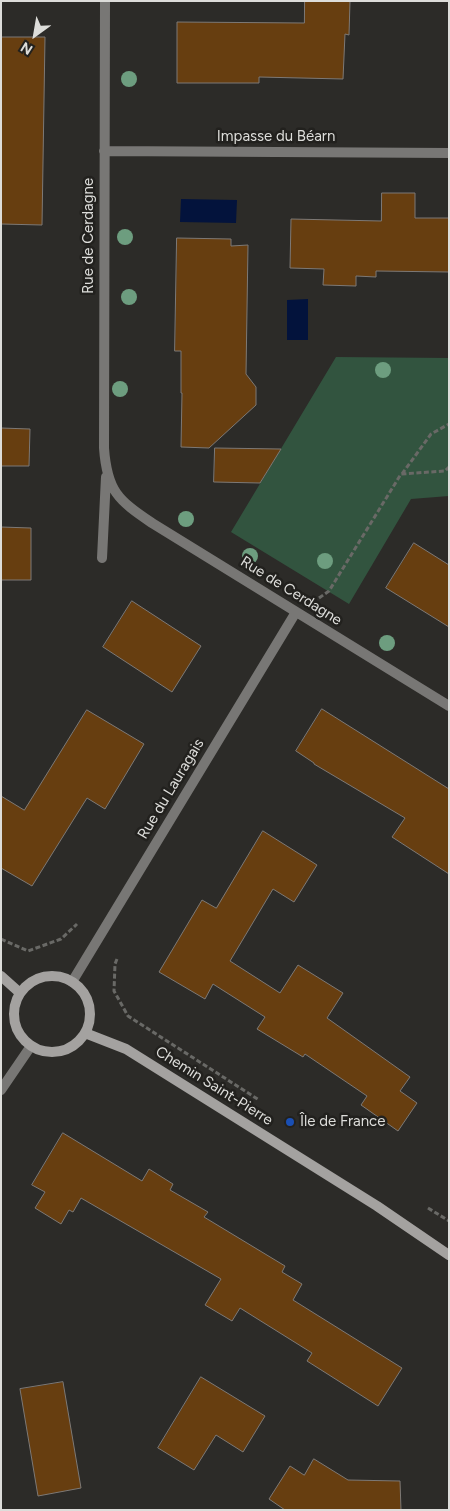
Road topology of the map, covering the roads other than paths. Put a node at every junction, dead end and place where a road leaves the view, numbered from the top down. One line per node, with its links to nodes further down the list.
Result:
1 (106, 1): 2 (street, Rue de Cerdagne)
2 (104, 151): 3 (street, Impasse du Béarn); 4 (street, Rue de Cerdagne)
3 (449, 153)
4 (106, 471): 5 (street, Rue de Cerdagne); 6 (street, Rue de Cerdagne)
5 (102, 558)
6 (296, 612): 7 (street, Rue de Cerdagne); 9 (street, Rue du Lauragais)
7 (449, 706)
8 (1, 976): 10 (main road)
9 (72, 982): 10 (main road); 11 (main road)
10 (20, 993): 12 (main road)
11 (85, 1033): 12 (main road); 14 (main road, Chemin Saint-Pierre)
12 (31, 1046): 13 (street)
13 (1, 1090)
14 (449, 1255)

